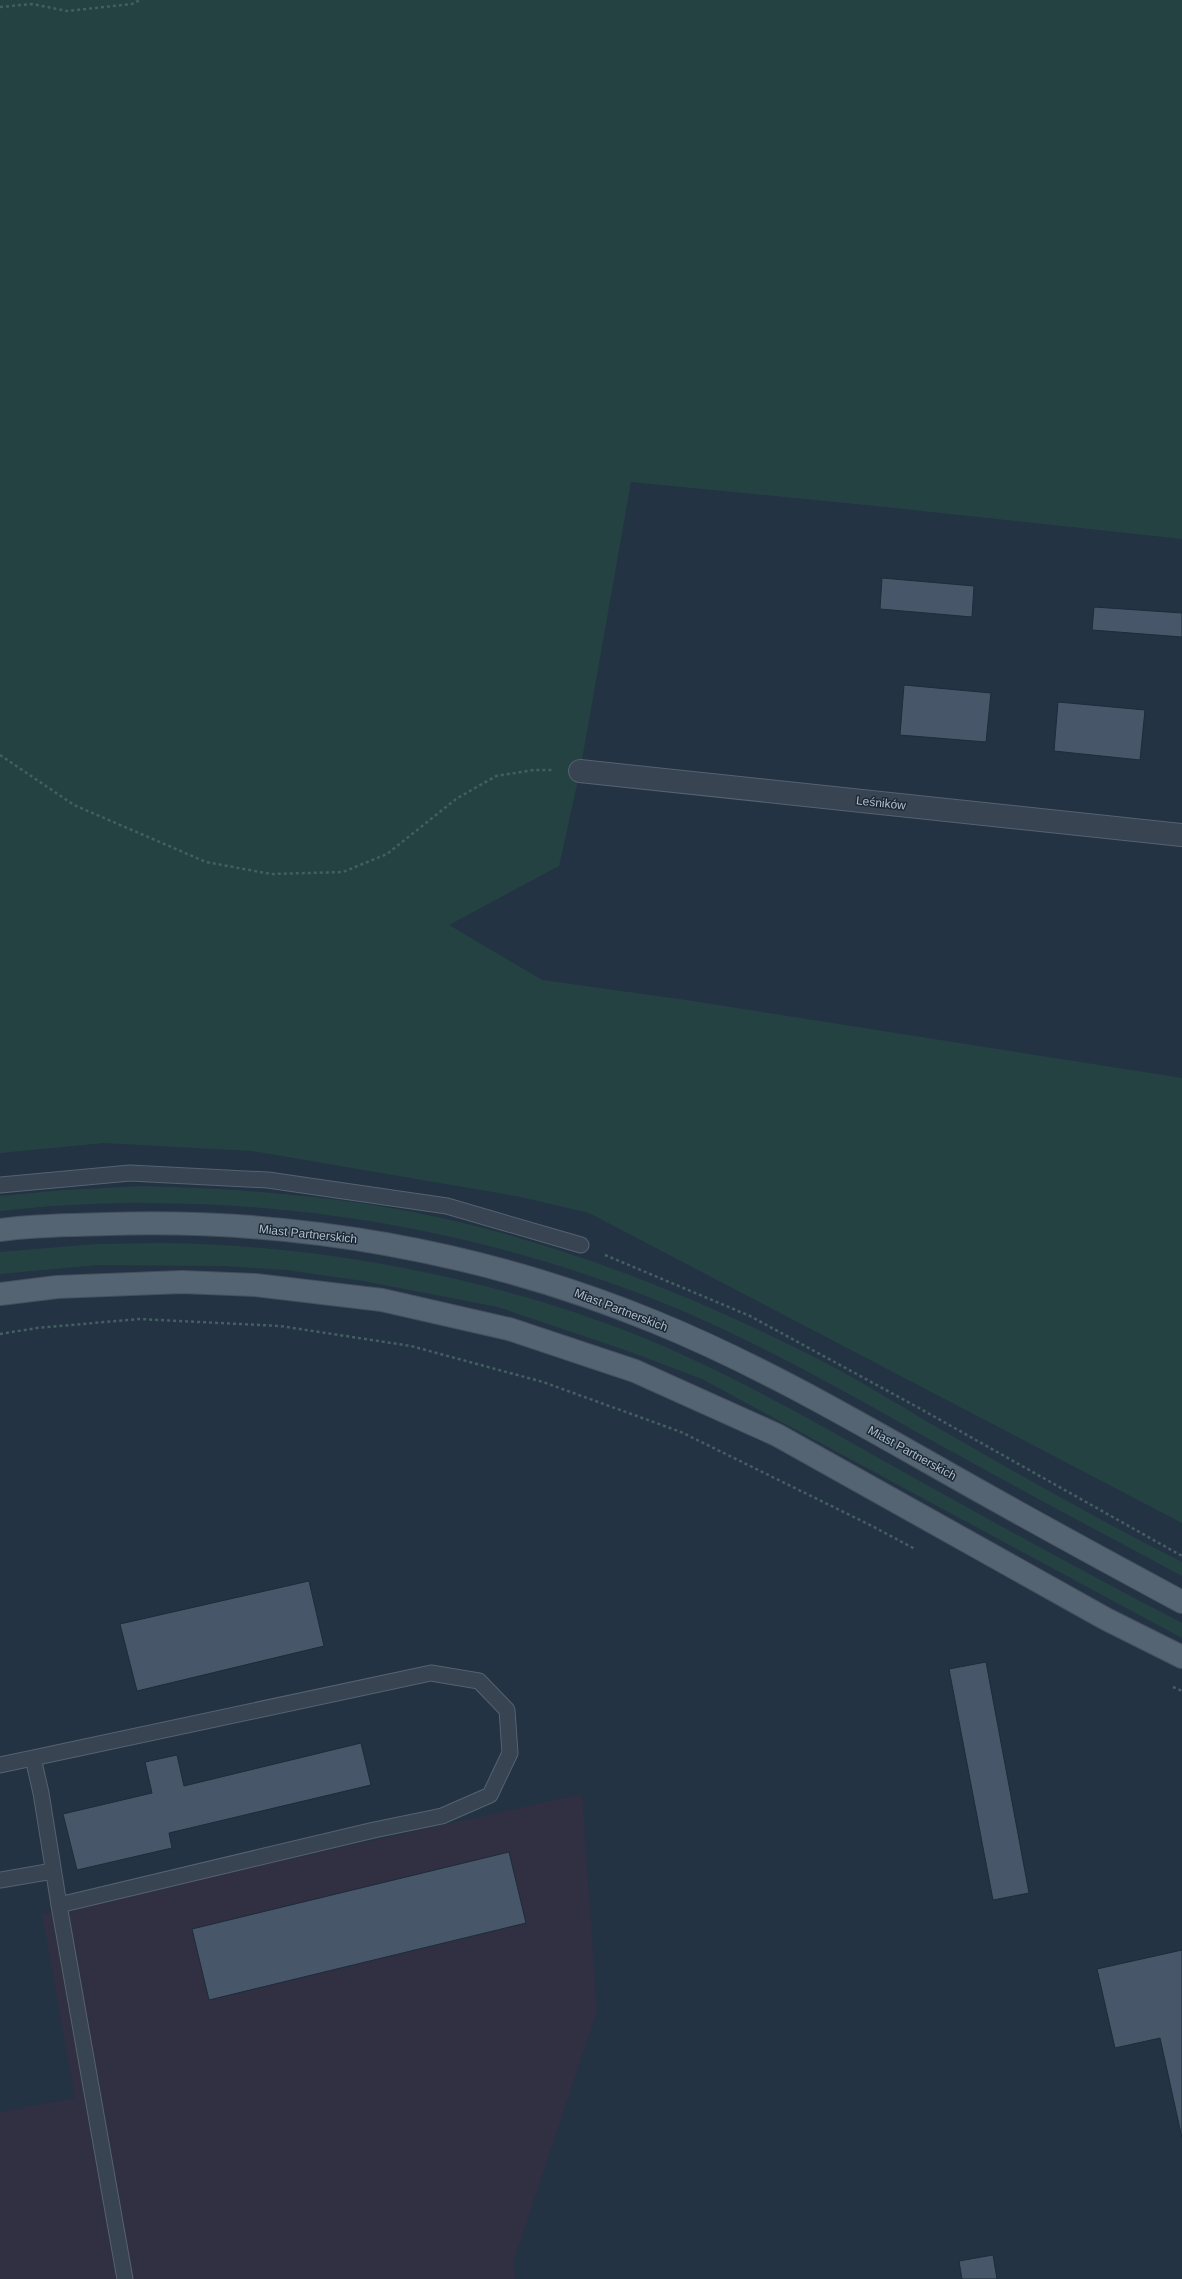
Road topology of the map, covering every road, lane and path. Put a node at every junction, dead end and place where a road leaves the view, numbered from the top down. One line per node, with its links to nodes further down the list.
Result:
1 (140, 0): 2 (path)
2 (0, 7)
3 (0, 755): 4 (path)
4 (580, 771): 5 (street, Leśników)
5 (1182, 835)
6 (0, 1185): 8 (lane)
7 (0, 1230): 13 (main road, Miast Partnerskich)
8 (581, 1245): 12 (path)
9 (0, 1294): 14 (main road)
10 (0, 1334): 11 (path)
11 (921, 1552)
12 (1182, 1556)
13 (1182, 1602)
14 (1182, 1657)
15 (1169, 1685): 16 (path)
16 (1182, 1691)
17 (33, 1758): 18 (lane); 19 (lane); 21 (lane)
18 (0, 1765)
19 (53, 1870): 20 (lane); 21 (lane)
20 (0, 1880)
21 (59, 1905): 22 (lane)
22 (125, 2279)

